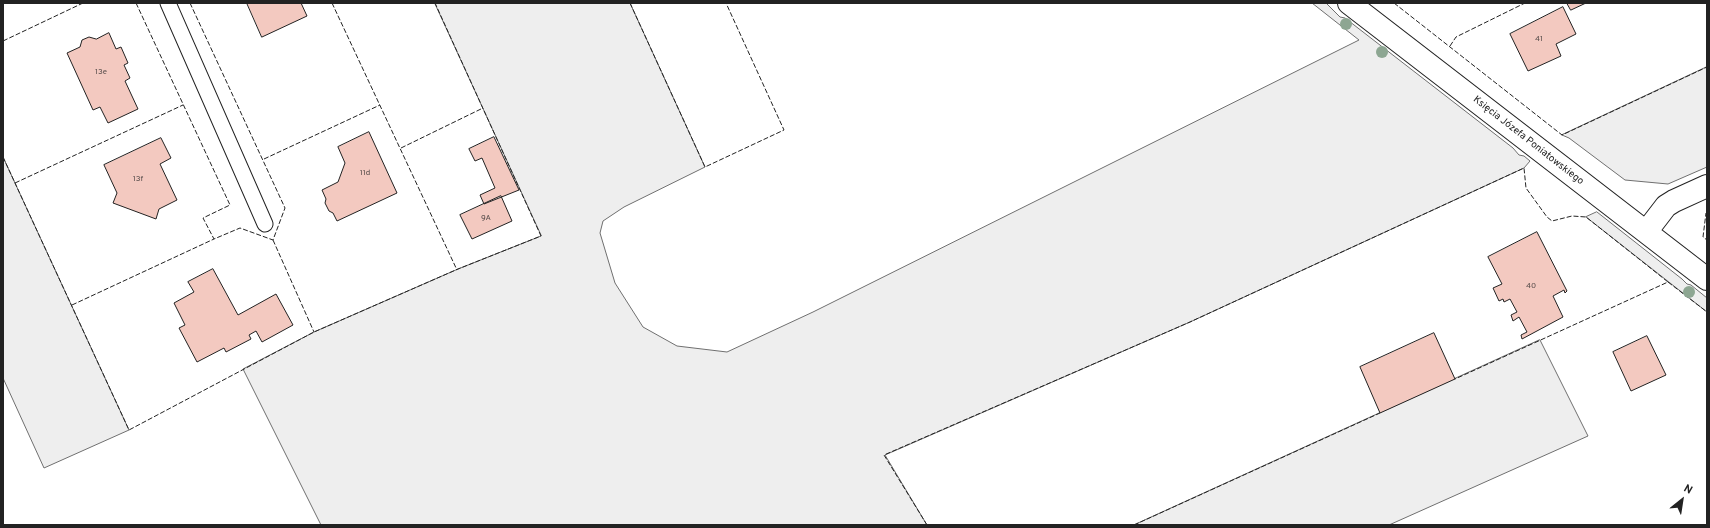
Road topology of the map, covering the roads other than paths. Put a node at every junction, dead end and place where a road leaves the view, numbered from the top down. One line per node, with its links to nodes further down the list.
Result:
1 (168, 3): 4 (lane)
2 (1349, 3): 5 (street, Księcia Józefa Poniatowskiego)
3 (1707, 186): 5 (street)
4 (265, 224)
5 (1646, 232): 6 (street, Księcia Józefa Poniatowskiego)
6 (1707, 280)

